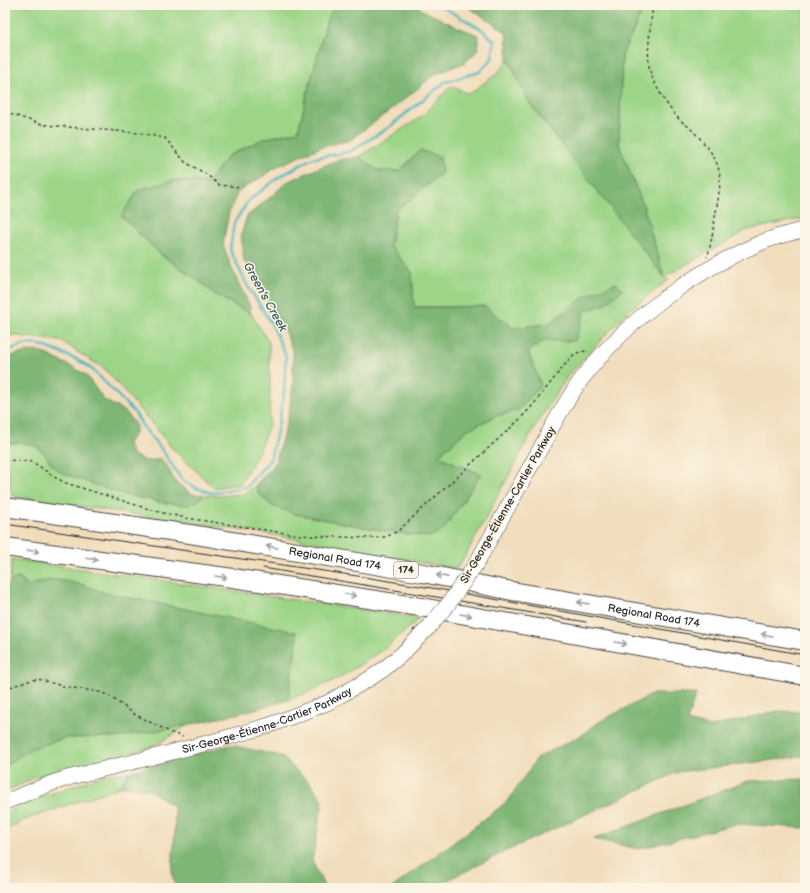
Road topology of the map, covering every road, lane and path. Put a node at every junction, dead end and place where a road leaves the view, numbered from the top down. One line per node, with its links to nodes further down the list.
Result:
1 (653, 5): 5 (path)
2 (5, 112): 3 (path)
3 (238, 187)
4 (805, 228): 14 (main road, Sir-George-Étienne-Cartier Parkway, bridge)
5 (712, 236)
6 (592, 353): 7 (path)
7 (5, 460)
8 (5, 507): 10 (highway, Regional Road 174 / 174, one-way to 8)
9 (7, 548): 11 (highway, one-way to 11)
10 (805, 642)
11 (805, 676)
12 (5, 690): 13 (path)
13 (187, 737)
14 (5, 802)

